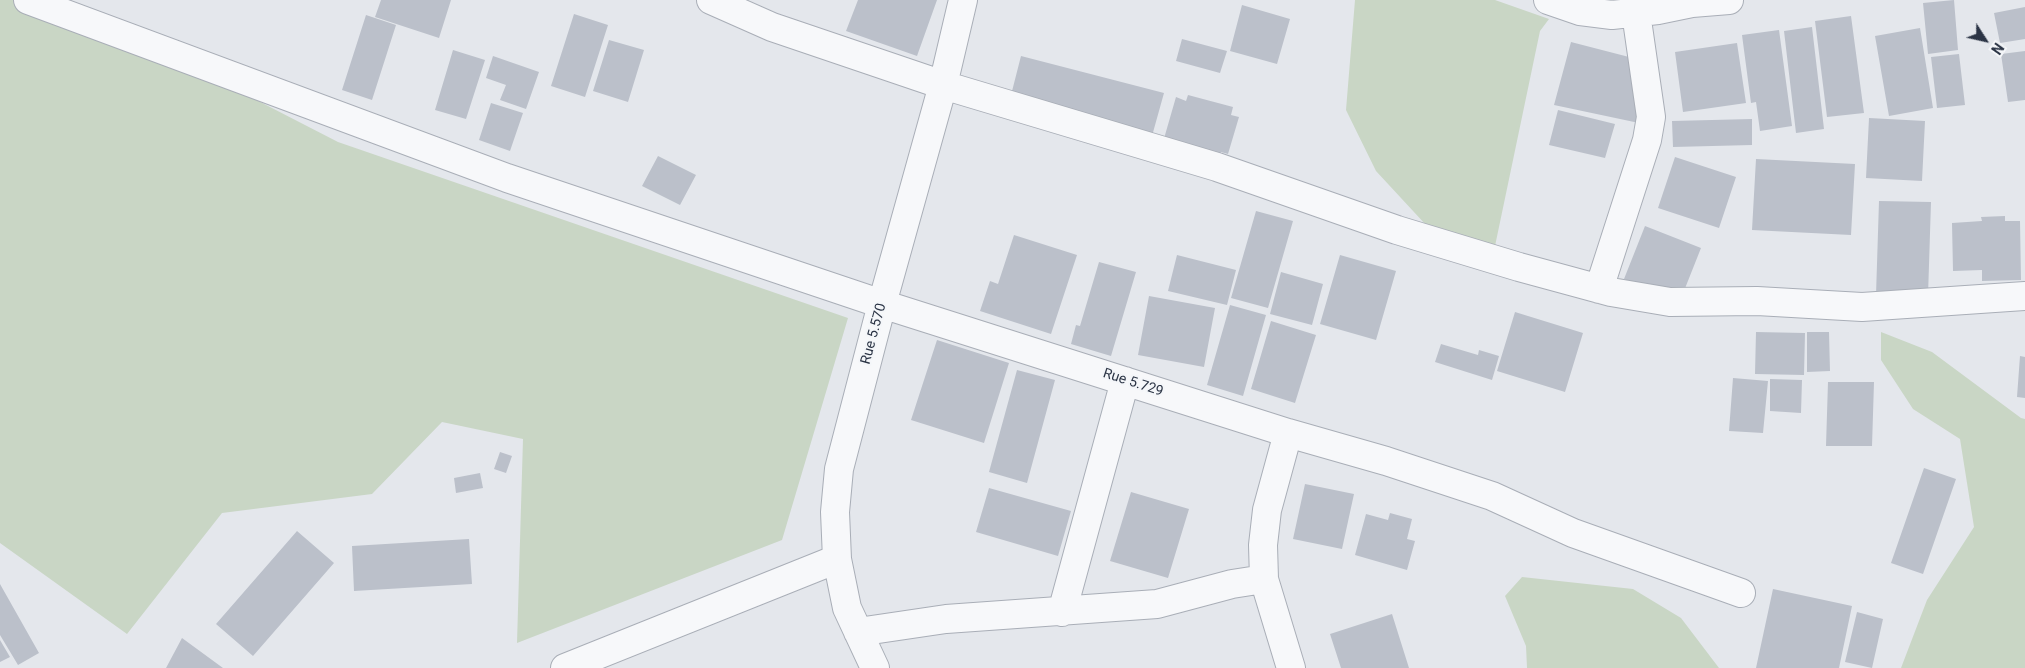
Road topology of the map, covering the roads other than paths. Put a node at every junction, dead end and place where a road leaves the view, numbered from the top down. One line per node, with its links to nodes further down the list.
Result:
1 (28, 0): 10 (street, Rue 5.729)
2 (711, 0): 7 (street)
3 (963, 0): 7 (street, Rue 5.570)
4 (1548, 0): 6 (street)
5 (1729, 0): 6 (street)
6 (1636, 13): 8 (street)
7 (943, 85): 8 (street); 10 (street, Rue 5.570)
8 (1599, 289): 9 (street)
9 (2025, 296)
10 (882, 304): 11 (street, Rue 5.729); 13 (street, Rue 5.570)
11 (1125, 381): 12 (street, Rue 5.729); 16 (street)
12 (1288, 433): 14 (street); 15 (street, Rue 5.729)
13 (837, 559): 17 (street, Rue 5.570); 18 (street)
14 (1264, 579): 16 (street); 20 (street)
15 (1741, 593)
16 (1062, 612): 17 (street)
17 (858, 632): 19 (street, Rue 5.570)
18 (565, 668)
19 (875, 668)
20 (1291, 668)

